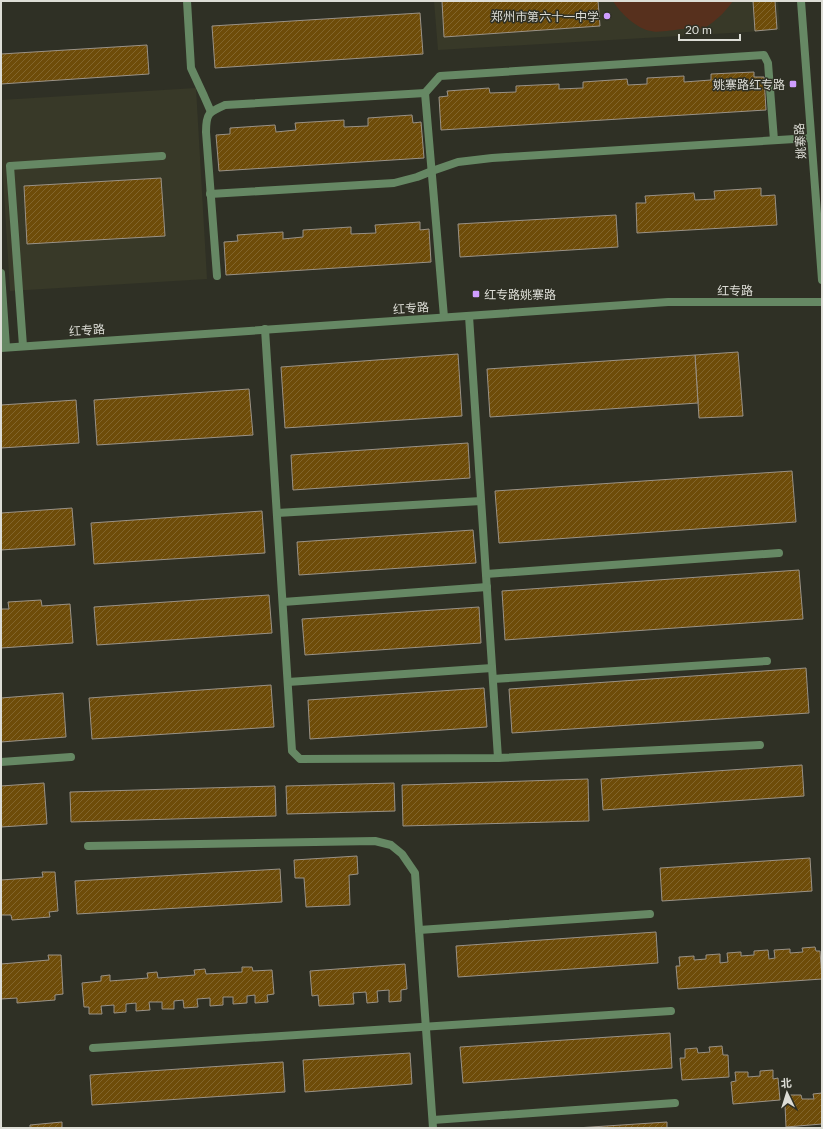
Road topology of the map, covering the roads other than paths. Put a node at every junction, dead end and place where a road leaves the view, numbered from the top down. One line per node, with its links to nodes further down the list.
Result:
1 (187, 1): 4 (street)
2 (801, 1): 5 (street, 姚寨路)
3 (425, 93): 4 (street); 6 (street); 8 (street)
4 (211, 112): 9 (street)
5 (811, 138): 6 (street); 12 (street, 姚寨路)
6 (774, 140): 8 (street)
7 (162, 156): 17 (street)
8 (432, 171): 9 (street); 15 (street)
9 (210, 194): 11 (street)
10 (1, 273): 18 (street)
11 (216, 276)
12 (822, 280)
13 (822, 302): 14 (street, 红专路)
14 (469, 316): 15 (street, 红专路); 19 (street)
15 (444, 317): 16 (street, 红专路)
16 (265, 329): 17 (street, 红专路); 20 (street)
17 (22, 346): 18 (street, 红专路)
18 (4, 347)
19 (481, 501): 20 (street); 22 (street)
20 (277, 514): 24 (street)
21 (779, 553): 22 (street)
22 (486, 574): 23 (street)
23 (487, 587): 24 (street); 26 (street)
24 (282, 602): 28 (street)
25 (767, 661): 27 (street)
26 (492, 668): 27 (street); 28 (street)
27 (493, 679): 31 (street)
28 (288, 682): 31 (street)
29 (760, 745): 31 (street)
30 (71, 757): 32 (street)
31 (498, 758)
32 (1, 762)
33 (88, 846): 35 (street)
34 (650, 914): 35 (street)
35 (419, 930): 37 (street)
36 (671, 1011): 37 (street)
37 (426, 1027): 38 (street); 40 (street)
38 (93, 1048)
39 (676, 1103): 40 (street)
40 (433, 1124)

